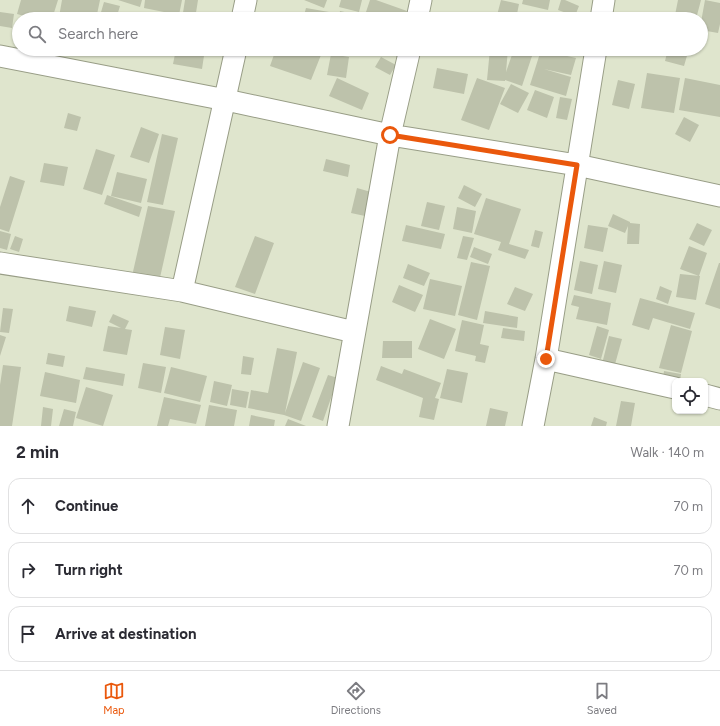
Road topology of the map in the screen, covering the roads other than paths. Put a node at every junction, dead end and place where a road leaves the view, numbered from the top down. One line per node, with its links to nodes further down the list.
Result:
1 (246, 0): 4 (street)
2 (421, 0): 5 (street)
3 (604, 0): 6 (street)
4 (243, 12)
5 (418, 12)
6 (602, 12)
7 (0, 56): 11 (street)
8 (235, 56): 11 (street)
9 (408, 56): 12 (street)
10 (595, 56): 13 (street)
11 (226, 100): 12 (street); 16 (street)
12 (390, 135): 13 (street); 17 (street)
13 (577, 165): 14 (street); 18 (street)
14 (720, 196)
15 (0, 263): 16 (street)
16 (182, 291): 17 (street)
17 (354, 332): 22 (street)
18 (546, 359): 19 (street); 23 (street)
19 (672, 387)
20 (708, 396): 21 (street)
21 (720, 399)
22 (338, 426)
23 (533, 426)

